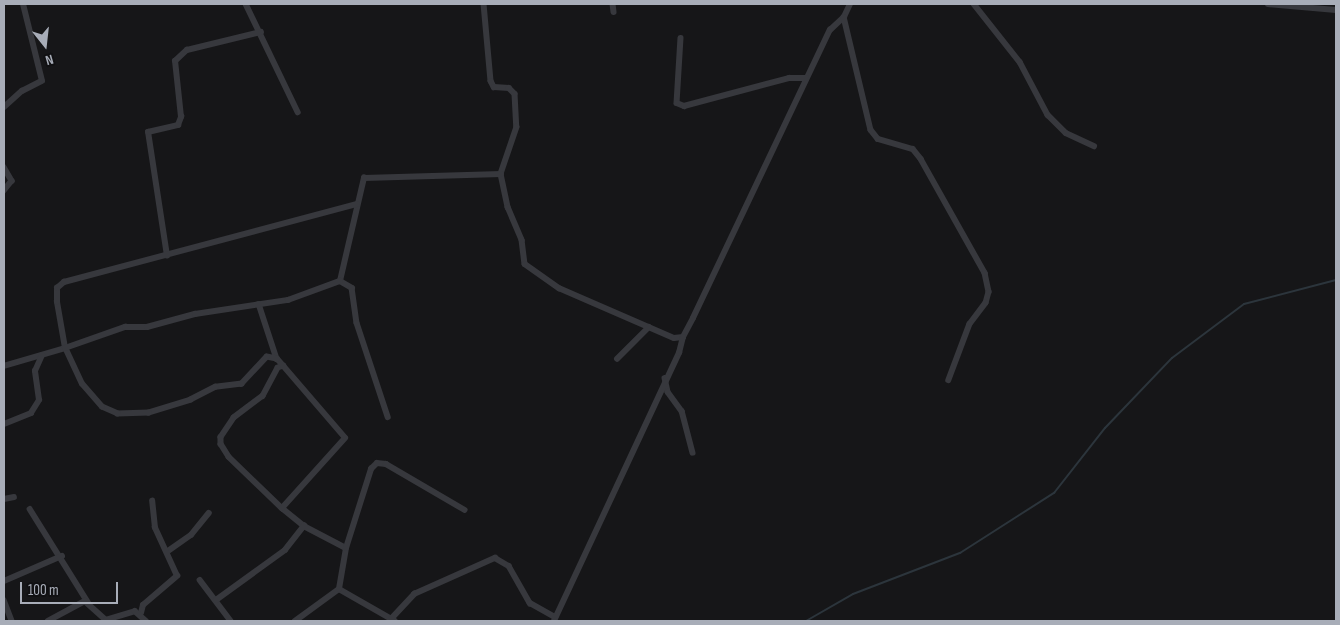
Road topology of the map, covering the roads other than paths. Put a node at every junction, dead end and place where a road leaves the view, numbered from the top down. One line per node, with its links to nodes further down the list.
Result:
1 (22, 4): 14 (street)
2 (246, 4): 11 (street)
3 (484, 4): 18 (street)
4 (613, 4): 9 (street)
5 (850, 4): 10 (street)
6 (974, 4): 16 (street)
7 (1268, 4): 8 (street)
8 (1336, 10)
9 (614, 12)
10 (844, 17): 13 (street); 33 (street)
11 (261, 32): 15 (street); 21 (street)
12 (681, 38): 13 (street)
13 (806, 78): 25 (street)
14 (4, 106)
15 (298, 112)
16 (1094, 146)
17 (4, 167): 19 (street)
18 (501, 174): 20 (street); 24 (street)
19 (4, 191)
20 (357, 204): 21 (street); 22 (street)
21 (167, 256): 26 (street)
22 (340, 281): 23 (street); 34 (street)
23 (259, 304): 26 (street); 28 (street)
24 (650, 326): 25 (street); 29 (street)
25 (683, 337): 32 (street)
26 (64, 348): 27 (street); 28 (street)
27 (42, 355): 30 (street); 35 (street)
28 (277, 359): 31 (street)
29 (617, 359)
30 (4, 366)
31 (284, 366): 40 (street); 40 (street)
32 (665, 378): 36 (street); 55 (street)
33 (949, 380)
34 (388, 417)
35 (4, 424)
36 (693, 453)
37 (14, 498): 38 (street)
38 (4, 499)
39 (152, 501): 46 (street)
40 (282, 508): 44 (street)
41 (30, 509): 47 (street)
42 (465, 510): 45 (street)
43 (209, 513): 46 (street)
44 (304, 526): 45 (street); 52 (street)
45 (346, 548): 50 (street)
46 (168, 551): 54 (street)
47 (62, 556): 49 (street); 53 (street)
48 (200, 580): 52 (street)
49 (4, 581)
50 (339, 589): 56 (street); 62 (street)
51 (4, 600): 57 (street)
52 (216, 600): 61 (street)
53 (88, 602): 58 (street); 59 (street)
54 (141, 613): 59 (street); 60 (street)
55 (554, 619): 56 (street)
56 (394, 620)
57 (12, 621)
58 (48, 621)
59 (106, 621)
60 (144, 621)
61 (231, 621)
62 (295, 621)

